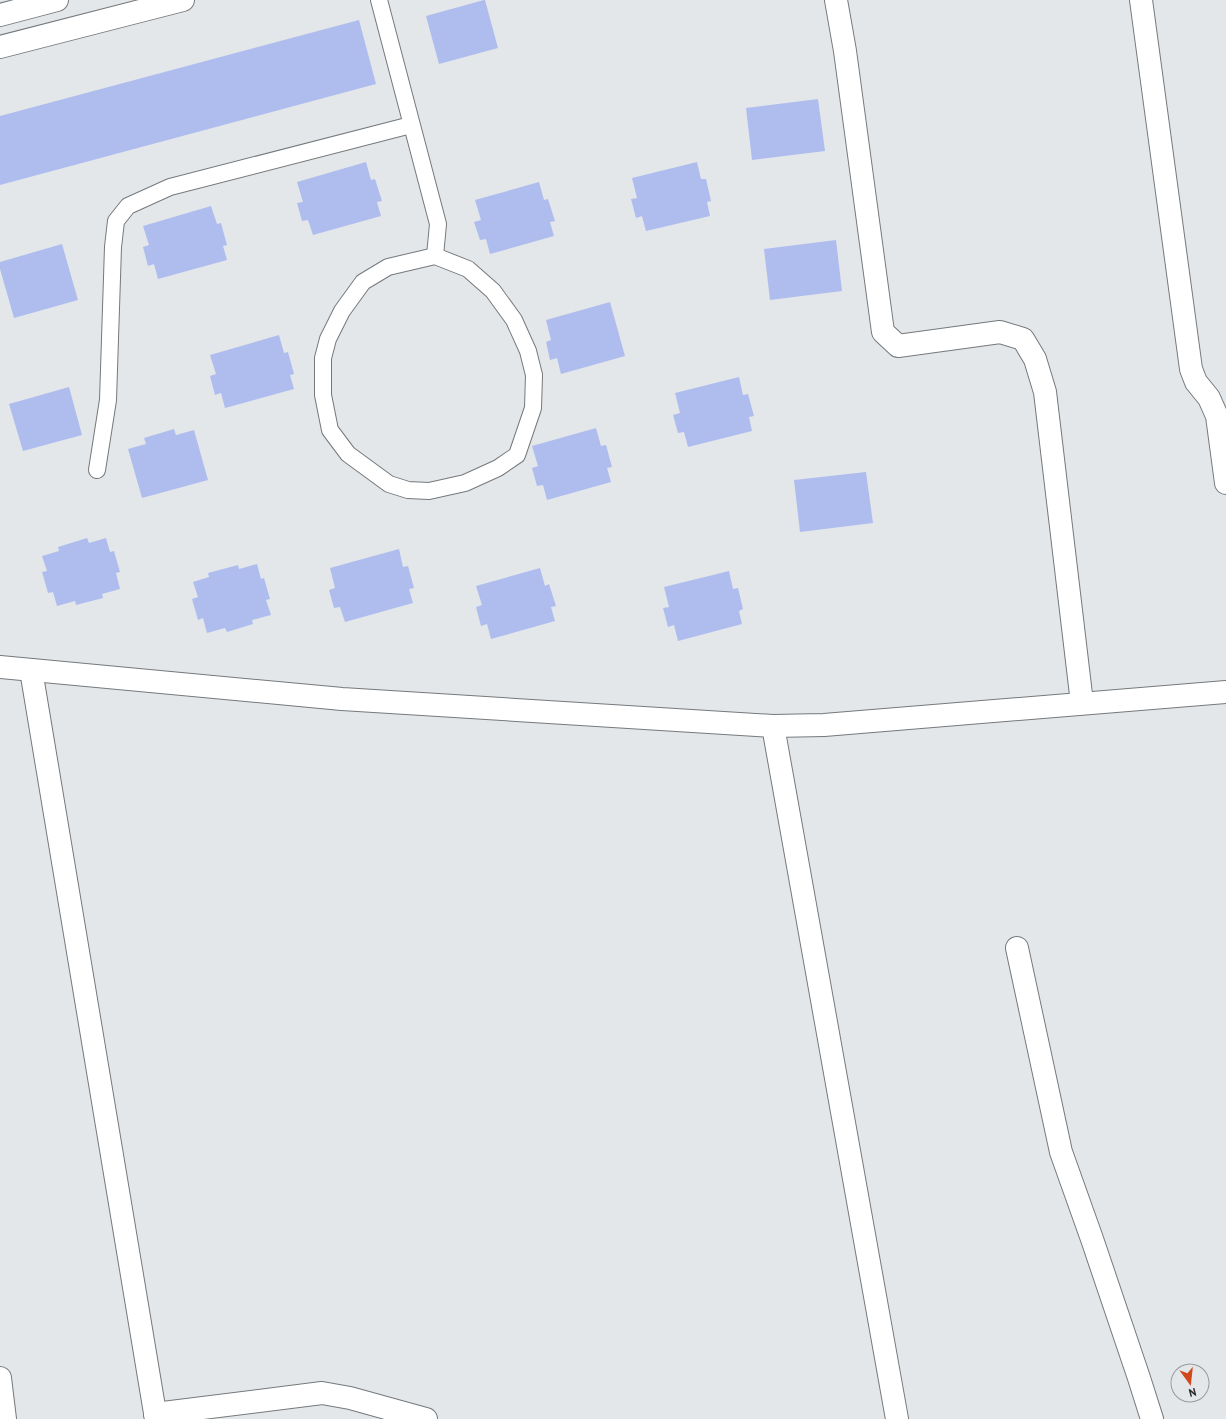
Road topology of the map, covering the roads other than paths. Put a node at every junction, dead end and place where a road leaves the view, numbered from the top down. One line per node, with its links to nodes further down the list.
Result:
1 (57, 0): 6 (street)
2 (183, 0): 7 (street)
3 (379, 0): 8 (lane)
4 (836, 0): 15 (street)
5 (1141, 0): 11 (street)
6 (0, 15)
7 (0, 47)
8 (411, 125): 9 (lane); 10 (lane)
9 (435, 256): 9 (lane)
10 (97, 470)
11 (1226, 482)
12 (0, 667): 13 (street)
13 (31, 670): 16 (street); 19 (street)
14 (1226, 692): 15 (street)
15 (1082, 704): 16 (street)
16 (773, 726): 22 (street)
17 (1017, 948): 23 (street)
18 (0, 1378): 20 (street)
19 (156, 1416): 21 (street)
20 (5, 1419)
21 (426, 1419)
22 (897, 1419)
23 (1152, 1419)

